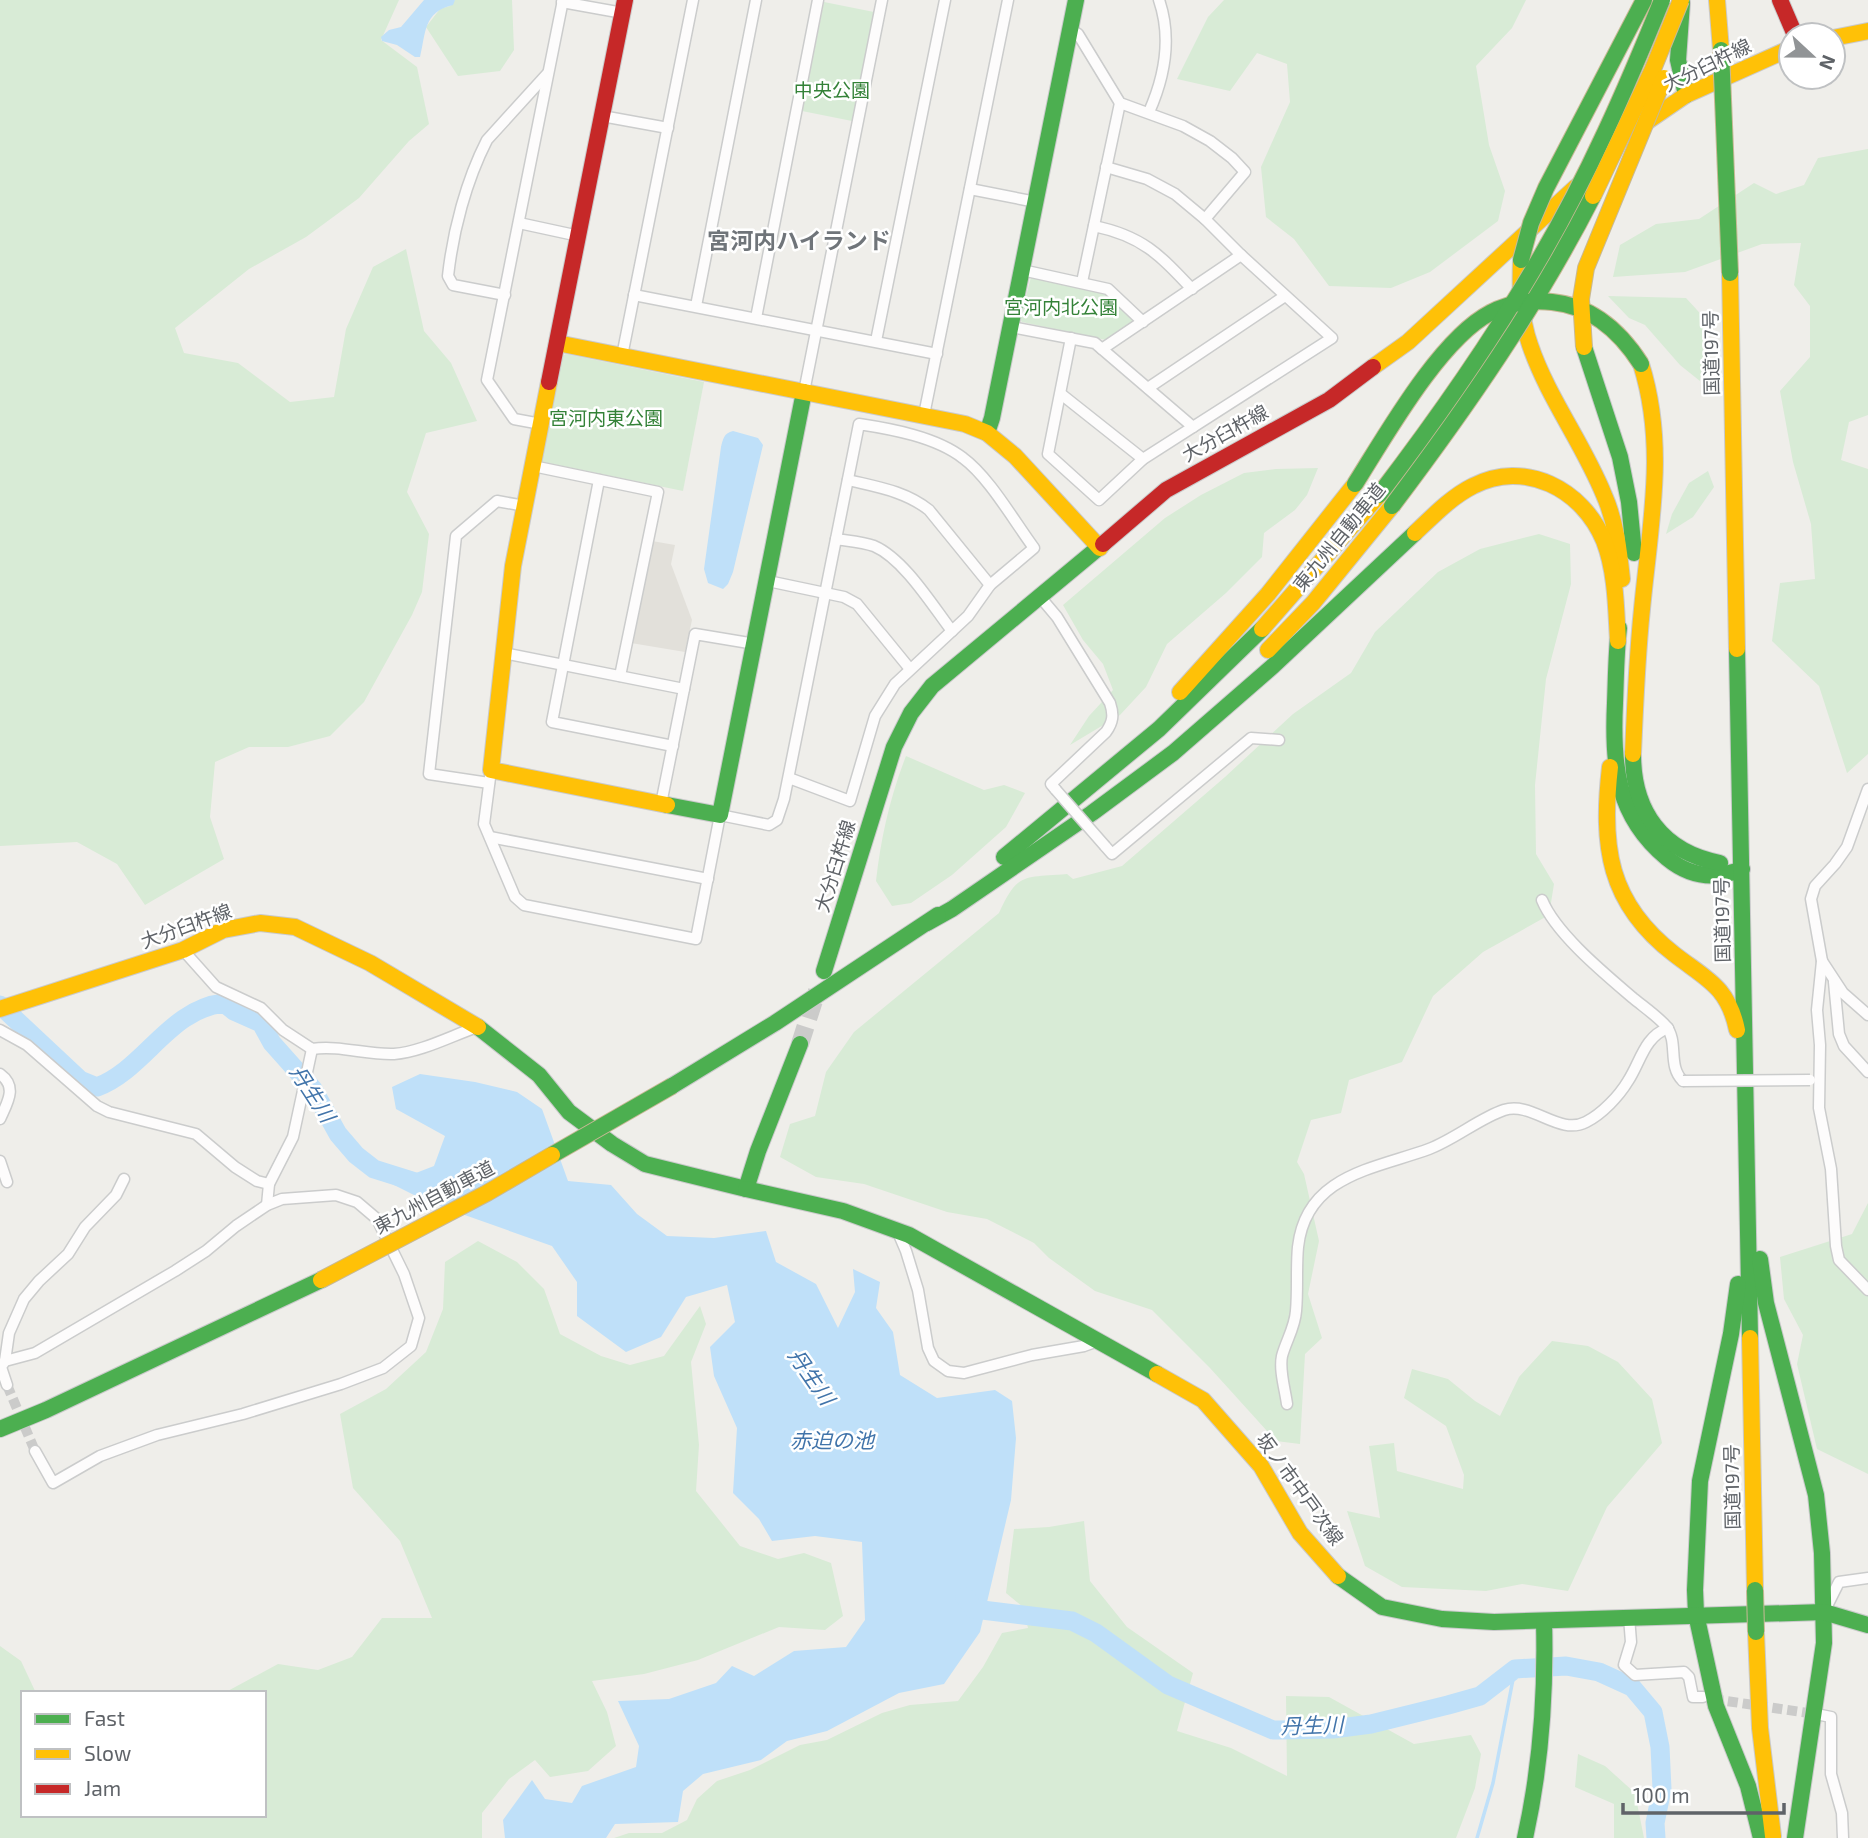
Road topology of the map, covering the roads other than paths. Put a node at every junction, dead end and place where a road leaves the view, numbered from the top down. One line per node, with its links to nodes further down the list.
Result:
1 (693, 0): 27 (street)
2 (756, 0): 42 (street)
3 (818, 0): 43 (street)
4 (882, 0): 46 (street)
5 (945, 0): 48 (street)
6 (1008, 0): 29 (street)
7 (1076, 0): 18 (main road)
8 (1159, 0): 25 (street)
9 (1644, 0): 72 (main road, bridge)
10 (1662, 0): 89 (main road, 東九州自動車道, bridge)
11 (1681, 0): 23 (main road); 95 (main road, 東九州自動車道, bridge)
12 (1690, 0): 73 (main road, bridge)
13 (1717, 0): 78 (main road, 国道197号, bridge)
14 (1780, 0): 17 (main road)
15 (562, 1): 16 (street); 22 (street)
16 (624, 7): 26 (main road)
17 (1789, 21)
18 (1070, 29): 24 (street); 30 (main road)
19 (1868, 31): 20 (main road)
20 (1847, 35)
21 (1777, 54): 23 (main road, 大分臼杵線)
22 (547, 74): 32 (street); 39 (street)
23 (1685, 95): 66 (main road, 大分臼杵線)
24 (1120, 103): 25 (street); 28 (street)
25 (1149, 112): 31 (street)
26 (603, 116): 27 (street); 34 (main road)
27 (668, 128): 40 (street)
28 (1106, 167): 31 (street); 33 (street)
29 (970, 189): 30 (street); 51 (street)
30 (1035, 202): 36 (main road)
31 (1205, 219): 35 (street)
32 (519, 223): 34 (street); 39 (street)
33 (1094, 226): 37 (street); 38 (street)
34 (579, 236): 49 (main road)
35 (1241, 255): 38 (street); 41 (street)
36 (1022, 270): 37 (street); 45 (main road)
37 (1082, 282): 44 (street)
38 (1192, 289): 44 (street)
39 (505, 295): 57 (street)
40 (634, 295): 42 (street); 52 (street)
41 (1285, 296): 53 (street); 58 (street)
42 (696, 306): 43 (street)
43 (756, 318): 46 (street)
44 (1143, 322): 50 (street)
45 (1011, 327): 47 (street); 59 (main road)
46 (816, 329): 48 (street); 54 (street)
47 (1071, 338): 50 (street); 55 (street)
48 (876, 341): 51 (street)
49 (557, 343): 52 (main road); 57 (main road)
50 (1102, 349): 53 (street)
51 (936, 354): 56 (street)
52 (622, 356): 54 (main road)
53 (1148, 388): 58 (street)
54 (804, 392): 56 (main road); 67 (main road)
55 (1061, 394): 60 (street); 60 (street)
56 (924, 415): 59 (main road)
57 (541, 424): 61 (main road)
58 (1193, 427): 60 (street)
59 (987, 433): 66 (main road)
60 (1143, 459)
61 (533, 466): 62 (street); 64 (main road)
62 (599, 480): 76 (street); 79 (street)
63 (848, 480): 65 (street); 68 (street); 68 (street)
64 (525, 506): 75 (main road); 84 (street)
65 (836, 538): 69 (street); 71 (street)
66 (1100, 548): 70 (main road, 大分臼杵線)
67 (768, 581): 69 (street); 74 (main road)
68 (990, 585): 71 (street)
69 (825, 593): 77 (street); 85 (street)
70 (1041, 598): 81 (street, bridge); 99 (main road, 大分臼杵線)
71 (952, 631): 77 (street)
72 (1618, 640): 82 (main road); 95 (main road)
73 (1639, 642): 89 (main road, bridge); 91 (main road)
74 (755, 644): 80 (street); 88 (main road)
75 (503, 653): 76 (street); 84 (main road)
76 (564, 665): 79 (street); 83 (street)
77 (910, 669): 85 (street)
78 (1738, 670): 91 (main road); 92 (main road, 国道197号)
79 (620, 676): 80 (street)
80 (684, 689): 83 (street)
81 (1279, 740)
82 (1613, 744): 92 (main road); 111 (main road)
83 (673, 746): 87 (street)
84 (490, 777): 87 (main road); 90 (street)
85 (789, 778): 88 (street)
86 (1868, 789): 98 (street)
87 (661, 804): 88 (main road)
88 (720, 816): 93 (street)
89 (1054, 816): 97 (main road, 東九州自動車道)
90 (490, 837): 93 (street); 93 (street)
91 (1686, 855): 92 (main road)
92 (1742, 869): 111 (main road, 国道197号)
93 (708, 879)
94 (1542, 900): 104 (street)
95 (926, 923): 97 (main road, 東九州自動車道)
96 (183, 950): 101 (main road, 大分臼杵線); 103 (main road, 大分臼杵線); 107 (street)
97 (865, 961): 124 (main road, 東九州自動車道, bridge)
98 (1822, 961): 100 (street); 110 (street)
99 (824, 971)
100 (1834, 982): 102 (street); 108 (street)
101 (4, 1004)
102 (1868, 1015)
103 (477, 1027): 107 (street); 116 (main road, 大分臼杵線)
104 (1668, 1028): 110 (street, bridge); 123 (street)
105 (0, 1030): 115 (street)
106 (800, 1044): 116 (main road)
107 (312, 1052): 115 (street)
108 (1868, 1072)
109 (0, 1074): 112 (street)
110 (1815, 1080): 119 (street)
111 (1746, 1112): 114 (main road, 国道197号)
112 (0, 1119)
113 (124, 1179): 121 (street)
114 (1747, 1181): 127 (main road); 128 (main road); 136 (main road, 国道197号, bridge)
115 (268, 1184): 117 (street)
116 (746, 1189): 118 (main road, 坂ノ市中戸次線)
117 (267, 1205): 121 (street); 125 (street)
118 (897, 1230): 120 (main road, 坂ノ市中戸次線); 120 (street)
119 (1868, 1290)
120 (1098, 1341): 130 (main road, 坂ノ市中戸次線)
121 (5, 1361): 122 (street)
122 (7, 1385)
123 (1287, 1404)
124 (0, 1429)
125 (35, 1451)
126 (1868, 1578): 127 (street)
127 (1824, 1612): 128 (main road, 坂ノ市中戸次線); 131 (main road, 坂ノ市中戸次線); 137 (main road)
128 (1696, 1615): 129 (main road, 坂ノ市中戸次線); 135 (main road)
129 (1629, 1617): 130 (main road, 坂ノ市中戸次線); 132 (street)
130 (1544, 1621): 134 (main road)
131 (1868, 1625)
132 (1703, 1698)
133 (1821, 1715): 138 (street)
134 (1525, 1838)
135 (1761, 1838)
136 (1773, 1838)
137 (1795, 1838)
138 (1843, 1838)

